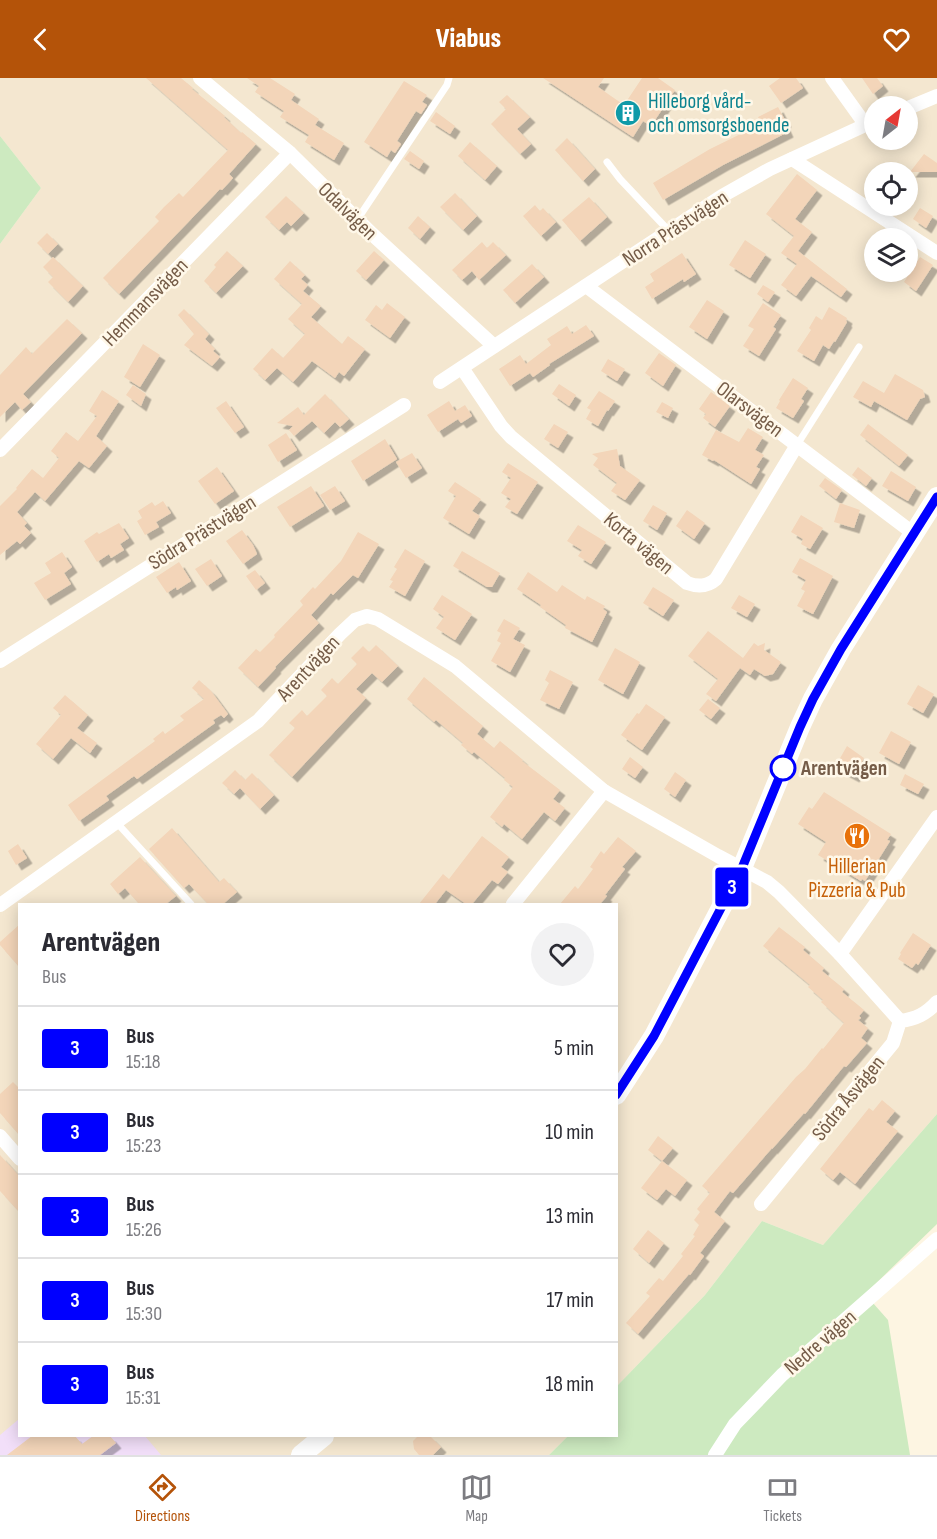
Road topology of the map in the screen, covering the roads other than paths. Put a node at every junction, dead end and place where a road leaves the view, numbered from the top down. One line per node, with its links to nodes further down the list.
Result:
1 (449, 78): 11 (lane)
2 (832, 78): 6 (street, Norra Prästvägen)
3 (205, 80): 8 (street, Odalvägen)
4 (937, 97): 5 (street)
5 (918, 104)
6 (864, 116)
7 (864, 126): 9 (street, Norra Prästvägen)
8 (290, 153): 11 (street, Odalvägen); 21 (street, Hemmansvägen)
9 (792, 159): 12 (street, Norra Prästvägen); 13 (street)
10 (607, 162): 12 (lane)
11 (357, 220): 15 (street, Odalvägen)
12 (669, 231): 14 (street, Norra Prästvägen)
13 (937, 253)
14 (586, 286): 15 (street, Norra Prästvägen); 20 (street, Olarsvägen)
15 (494, 346): 17 (street)
16 (859, 347): 20 (lane)
17 (462, 368): 18 (street); 20 (street, Korta vägen)
18 (440, 382)
19 (404, 405): 24 (street, Södra Prästvägen)
20 (797, 445): 23 (street, Olarsvägen)
21 (0, 450)
22 (937, 498): 23 (street)
23 (914, 533): 28 (street)
24 (0, 660)
25 (604, 790): 27 (street, Arentvägen); 28 (street, Arentvägen); 30 (street)
26 (937, 817): 32 (street)
27 (117, 823): 29 (lane); 31 (street, Arentvägen)
28 (742, 868): 32 (street, Arentvägen); 35 (street)
29 (190, 903)
30 (514, 903)
31 (0, 905)
32 (840, 954): 34 (street, Arentvägen)
33 (937, 1002): 34 (street)
34 (900, 1022): 38 (street, Södra Åsvägen)
35 (618, 1092)
36 (0, 1136): 37 (street)
37 (18, 1157)
38 (761, 1204)
39 (937, 1239): 42 (street, Nedre vägen)
40 (323, 1437): 41 (street)
41 (301, 1455)
42 (716, 1455)

